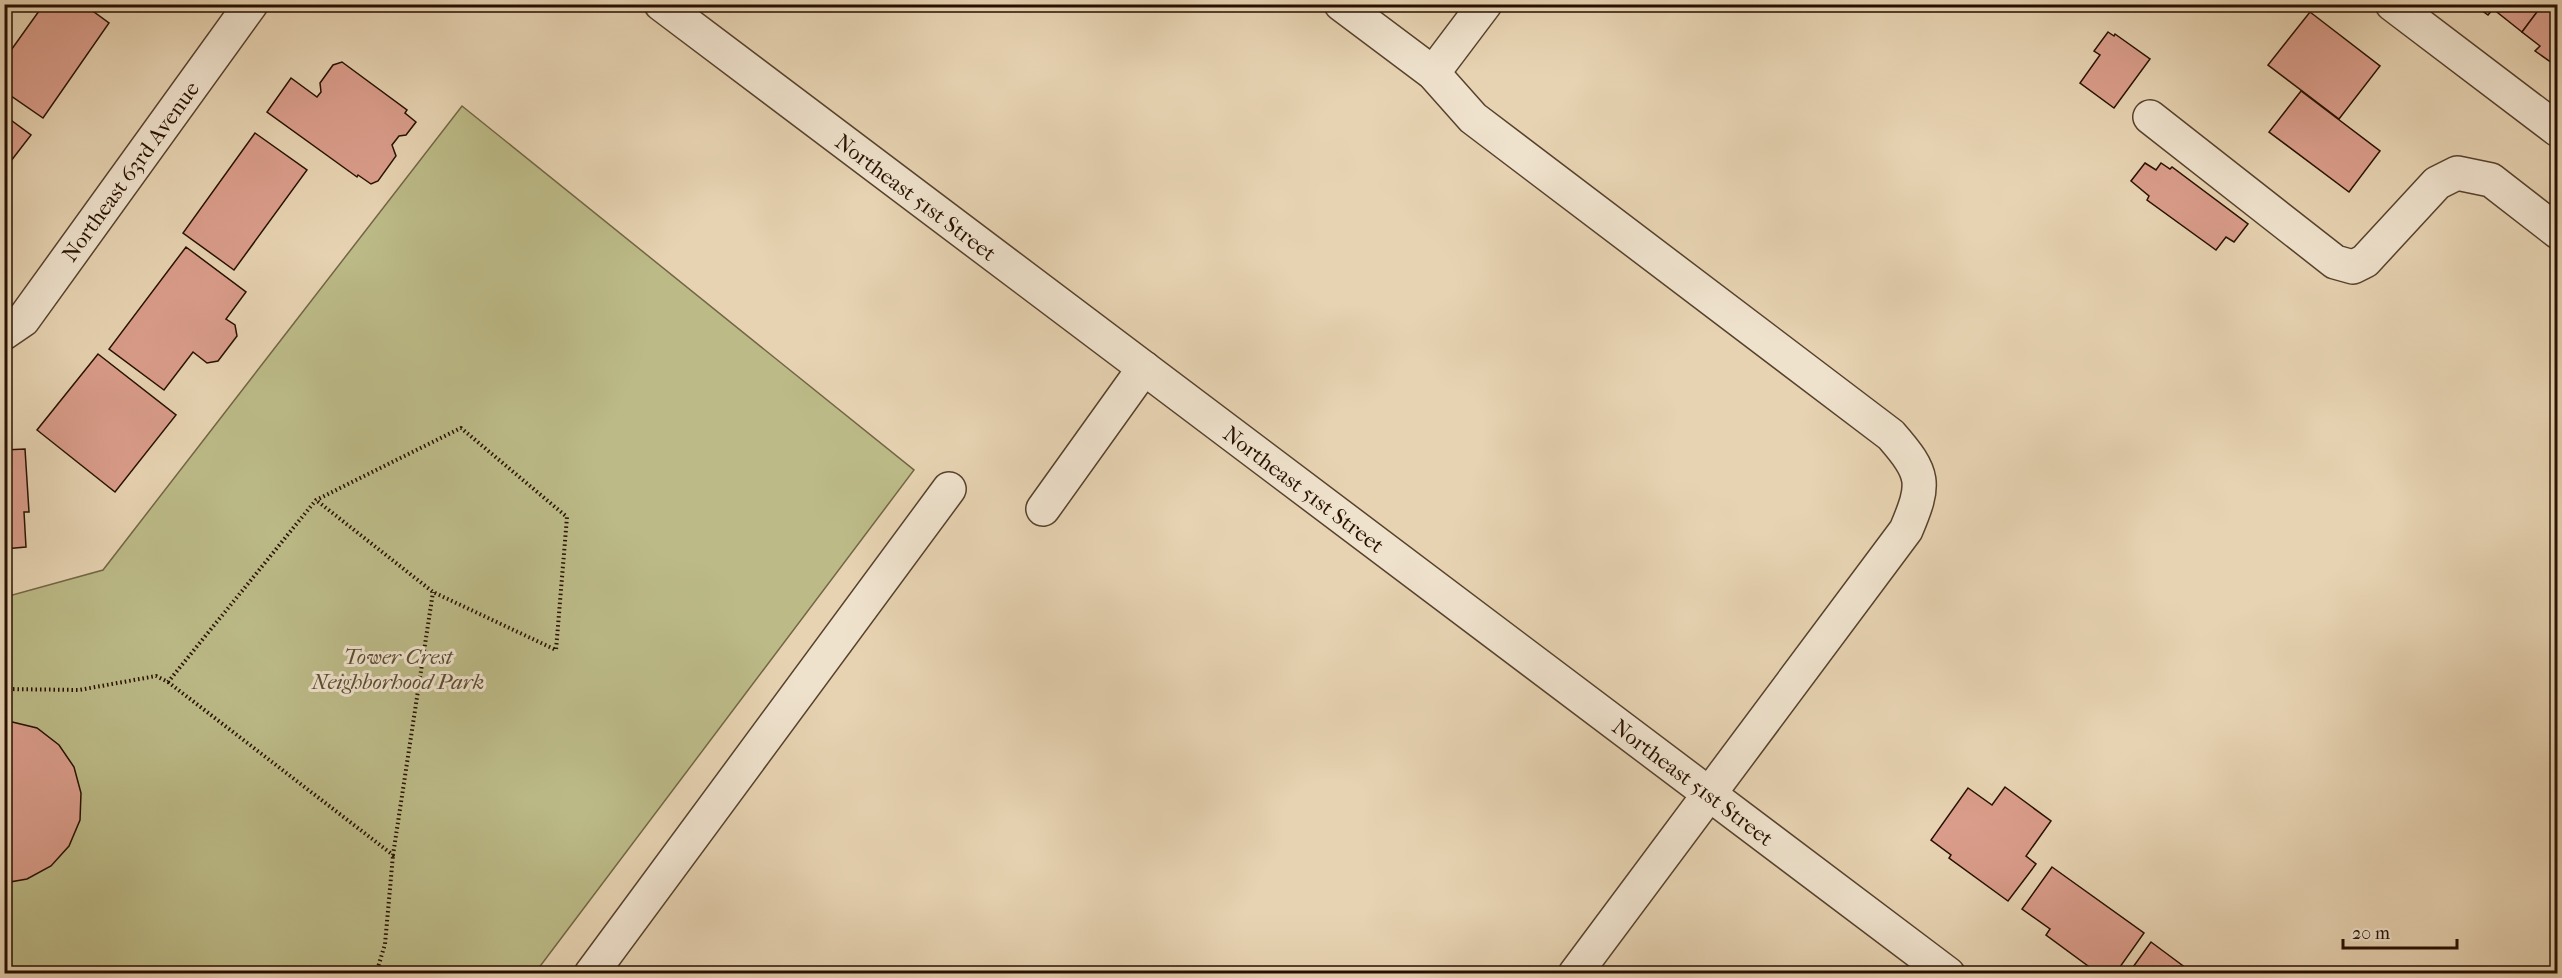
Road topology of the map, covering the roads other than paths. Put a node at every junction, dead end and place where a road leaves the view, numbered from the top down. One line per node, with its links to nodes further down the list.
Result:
1 (251, 4): 10 (street, Northeast 63rd Avenue)
2 (661, 4): 11 (street, Northeast 51st Street)
3 (1341, 4): 6 (street)
4 (1485, 4): 6 (street)
5 (2392, 4): 8 (street)
6 (1433, 73): 14 (street)
7 (2150, 117): 9 (street)
8 (2558, 130)
9 (2558, 232)
10 (4, 333)
11 (1144, 369): 13 (street); 14 (street, Northeast 51st Street)
12 (949, 489): 15 (street)
13 (1043, 508)
14 (1709, 794): 16 (street); 17 (street, Northeast 51st Street)
15 (591, 974)
16 (1575, 974)
17 (1948, 974)

